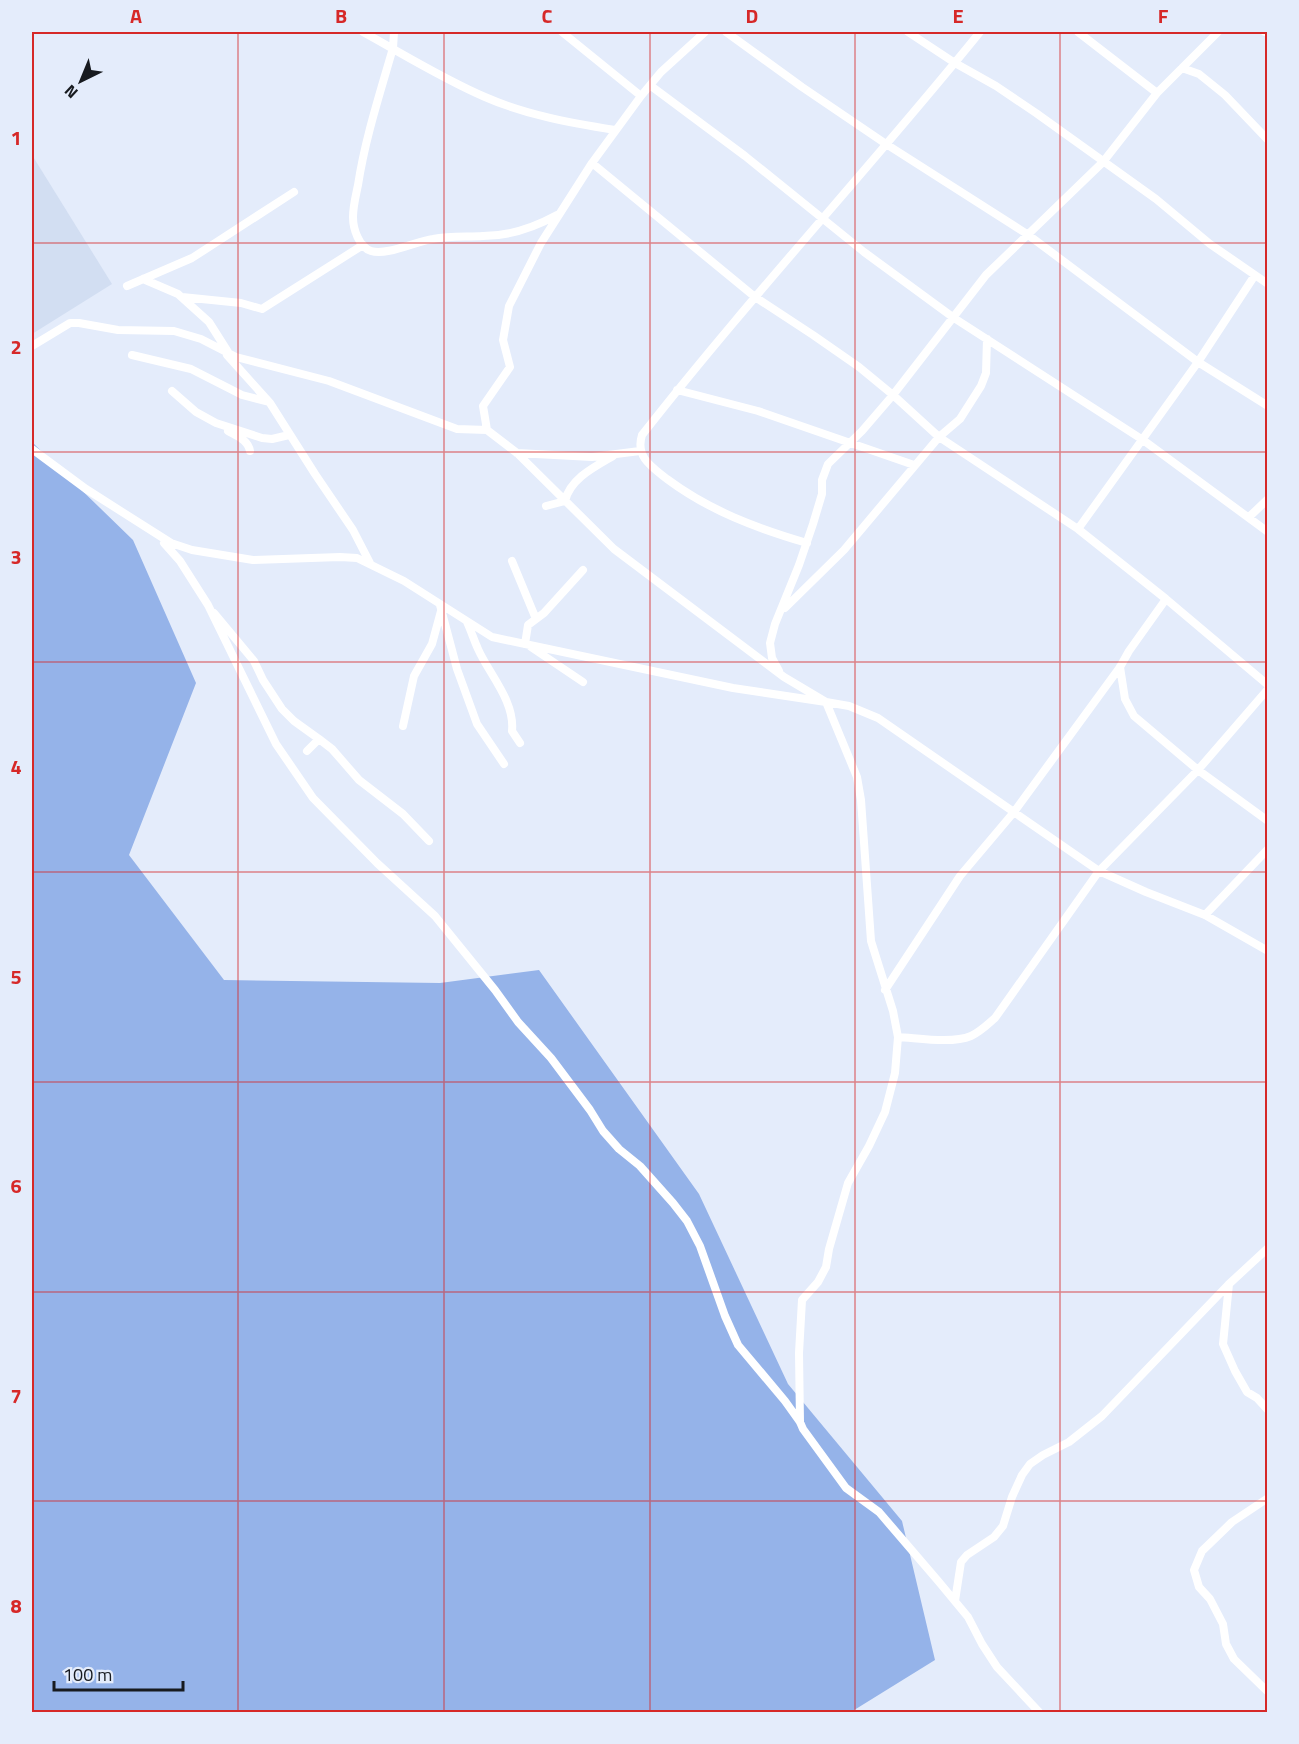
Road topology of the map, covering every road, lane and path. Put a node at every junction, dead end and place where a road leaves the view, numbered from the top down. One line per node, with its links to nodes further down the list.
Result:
1 (363, 32): 10 (street)
2 (394, 32): 10 (street)
3 (562, 32): 15 (street)
4 (705, 32): 13 (street)
5 (726, 32): 18 (street)
6 (908, 32): 11 (street)
7 (980, 32): 11 (street)
8 (1078, 32): 14 (street)
9 (1218, 32): 12 (street)
10 (393, 48): 16 (street); 25 (street)
11 (954, 63): 18 (street); 19 (street)
12 (1182, 68): 14 (street); 17 (street)
13 (651, 86): 15 (street); 23 (street)
14 (1157, 93): 19 (street)
15 (641, 96): 16 (street)
16 (615, 130): 20 (street)
17 (1268, 140)
18 (886, 144): 23 (street); 24 (street)
19 (1103, 162): 24 (street); 26 (street)
20 (592, 163): 22 (street); 31 (street)
21 (294, 192): 27 (street)
22 (559, 215): 25 (street); 44 (street)
23 (821, 218): 31 (street); 32 (street)
24 (1027, 234): 32 (street); 37 (street)
25 (363, 245): 30 (street)
26 (1255, 275): 28 (street); 37 (street)
27 (143, 279): 29 (street); 30 (street)
28 (1268, 284)
29 (127, 286)
30 (182, 297): 35 (street)
31 (755, 297): 38 (street); 40 (street)
32 (954, 318): 33 (street); 40 (street)
33 (987, 339): 46 (street); 47 (street)
34 (32, 346): 35 (street)
35 (226, 352): 41 (street); 44 (street)
36 (132, 355): 41 (street)
37 (1198, 362): 42 (street); 47 (street)
38 (677, 390): 48 (street); 51 (street)
39 (172, 391): 43 (street)
40 (893, 395): 46 (street); 48 (street)
41 (270, 403): 45 (street)
42 (1268, 406)
43 (216, 423): 45 (street); 50 (street)
44 (487, 430): 52 (street)
45 (289, 435): 64 (street)
46 (939, 436): 54 (street); 60 (street)
47 (1143, 440): 58 (street); 60 (street)
48 (849, 443): 54 (street); 62 (street)
49 (32, 449): 59 (street)
50 (250, 451)
51 (640, 451): 53 (street); 62 (street)
52 (517, 453): 53 (street); 56 (street)
53 (616, 454): 56 (street)
54 (914, 465): 69 (street)
55 (1268, 499): 58 (street)
56 (565, 501): 57 (street); 74 (street)
57 (546, 506)
58 (1249, 517): 61 (street)
59 (142, 524): 64 (street); 67 (street)
60 (1078, 529): 66 (street)
61 (1268, 532)
62 (807, 543): 69 (street)
63 (512, 561): 70 (street)
64 (370, 563): 68 (street)
65 (583, 570): 70 (street)
66 (1166, 599): 73 (street); 76 (street)
67 (208, 605): 79 (street); 96 (street)
68 (440, 607): 71 (street); 78 (street); 82 (street)
69 (782, 611): 74 (street)
70 (536, 619): 72 (street)
71 (467, 622): 72 (street); 80 (street)
72 (526, 644): 75 (street); 77 (street)
73 (1120, 667): 83 (street); 84 (street)
74 (784, 677): 77 (street)
75 (583, 682)
76 (1268, 687): 83 (street)
77 (825, 702): 84 (street); 91 (street)
78 (404, 726)
79 (319, 739): 81 (street); 86 (street)
80 (520, 743)
81 (307, 751)
82 (504, 764)
83 (1198, 770): 85 (street); 88 (street)
84 (1014, 812): 88 (street); 91 (street)
85 (1268, 821)
86 (429, 842)
87 (1268, 849): 89 (street)
88 (1099, 871): 89 (street); 92 (street)
89 (1205, 915): 90 (street)
90 (1268, 951)
91 (885, 990): 92 (street)
92 (898, 1037): 96 (street)
93 (1268, 1248): 94 (street)
94 (1229, 1284): 95 (street); 98 (street)
95 (1268, 1410)
96 (800, 1422): 98 (street)
97 (1268, 1498): 99 (street)
98 (955, 1601): 100 (street)
99 (1268, 1692)
100 (1039, 1713)

